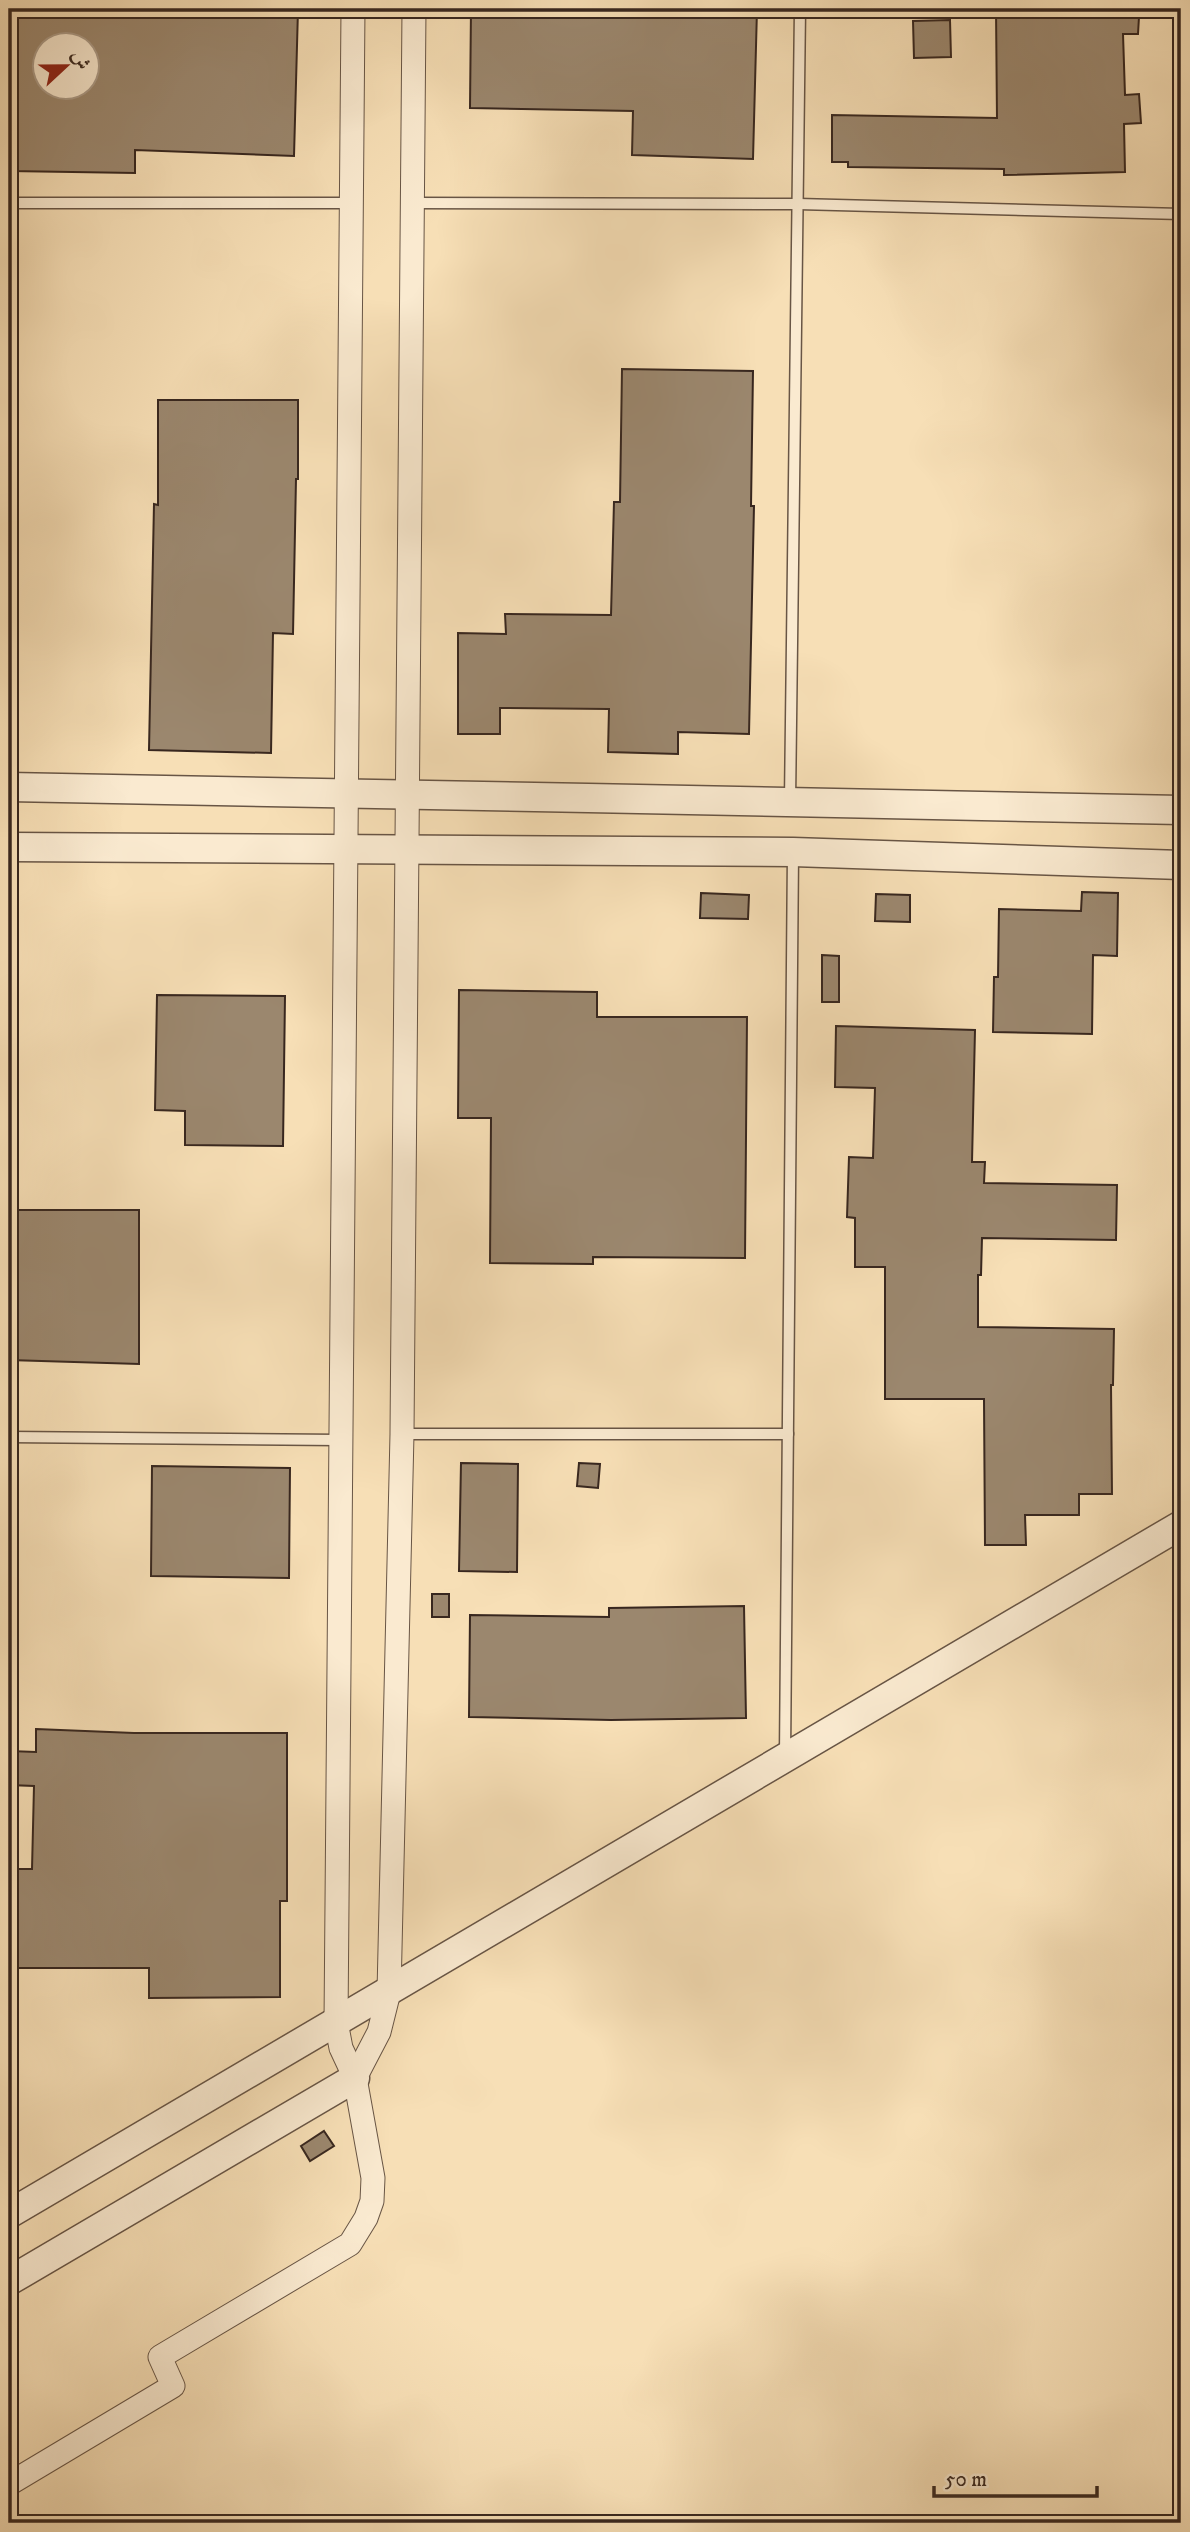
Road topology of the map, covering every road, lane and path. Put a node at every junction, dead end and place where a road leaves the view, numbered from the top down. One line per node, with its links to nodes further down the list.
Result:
1 (353, 9): 5 (street)
2 (414, 9): 6 (street)
3 (800, 9): 7 (lane)
4 (9, 203): 5 (lane)
5 (352, 203): 10 (street)
6 (412, 203): 7 (lane); 11 (street)
7 (799, 204): 8 (lane); 12 (lane)
8 (1181, 214)
9 (9, 787): 10 (street)
10 (347, 792): 11 (street); 15 (street)
11 (407, 793): 12 (street); 16 (street)
12 (790, 803): 13 (street)
13 (1181, 810)
14 (9, 847): 15 (street)
15 (346, 849): 16 (street); 22 (street)
16 (407, 849): 17 (street); 19 (street)
17 (793, 852): 18 (street); 20 (lane)
18 (1181, 865)
19 (402, 1434): 20 (lane); 25 (street)
20 (788, 1434): 24 (lane)
21 (9, 1437): 22 (lane)
22 (340, 1440): 26 (street)
23 (1181, 1525): 24 (street)
24 (785, 1759): 25 (street)
25 (389, 1992): 26 (street); 27 (street)
26 (336, 2022): 27 (street); 28 (street)
27 (355, 2078): 29 (street); 30 (street)
28 (9, 2214)
29 (9, 2281)
30 (9, 2484)

